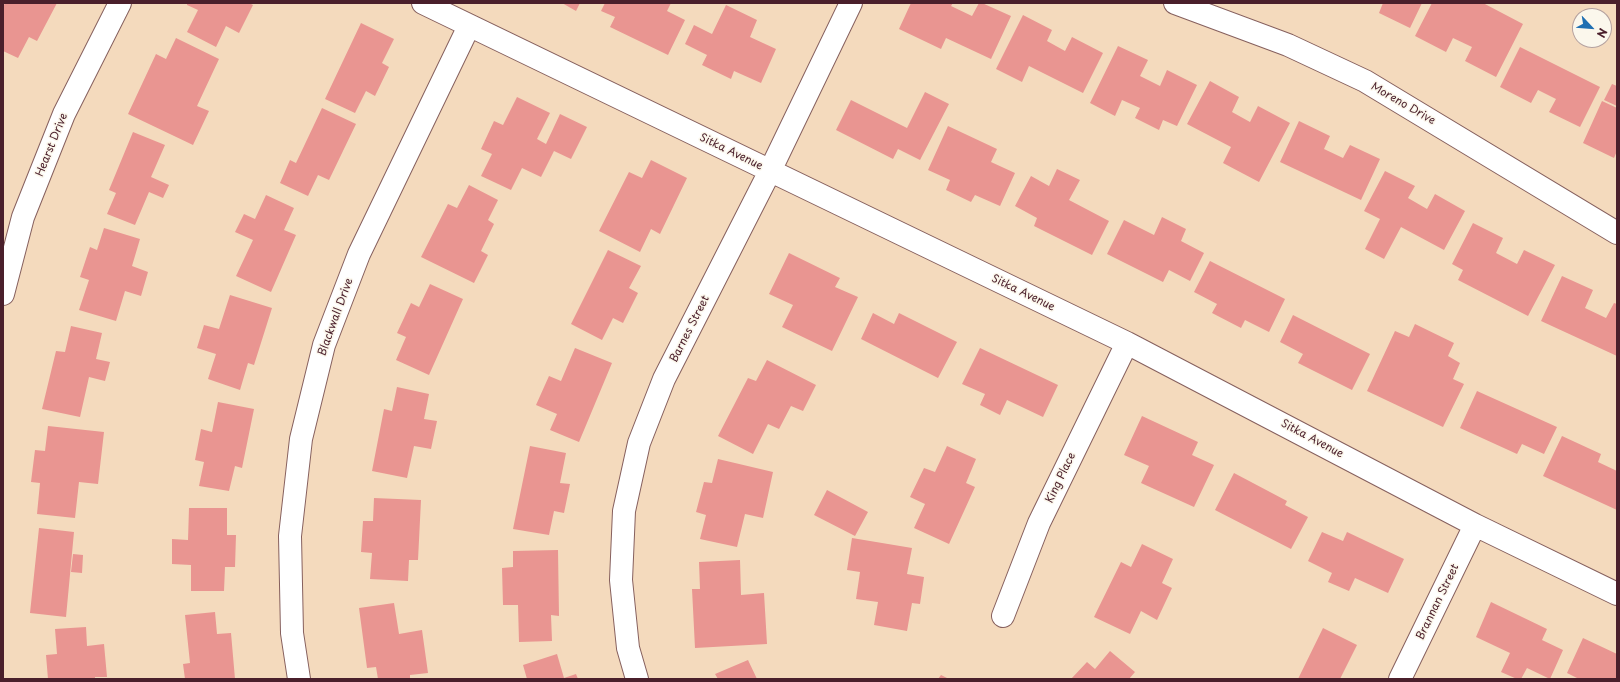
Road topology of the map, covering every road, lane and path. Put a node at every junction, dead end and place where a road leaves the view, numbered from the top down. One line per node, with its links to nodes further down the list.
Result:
1 (120, 3): 8 (street, Hearst Drive)
2 (423, 3): 5 (street, Sitka Avenue)
3 (851, 3): 6 (street, Barnes Street)
4 (1175, 3): 7 (street, Moreno Drive)
5 (469, 26): 6 (street, Sitka Avenue); 13 (street, Blackwall Drive)
6 (770, 171): 9 (street, Sitka Avenue); 14 (street, Barnes Street)
7 (1617, 232)
8 (3, 294)
9 (1126, 343): 10 (street, Sitka Avenue); 12 (street, King Place)
10 (1476, 525): 11 (street, Sitka Avenue); 15 (street, Brannan Street)
11 (1617, 594)
12 (1003, 616)
13 (299, 679)
14 (637, 679)
15 (1400, 679)

